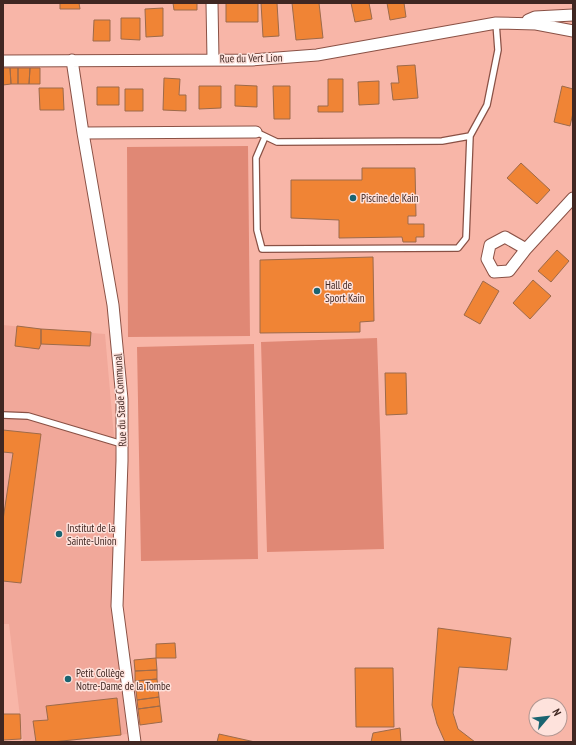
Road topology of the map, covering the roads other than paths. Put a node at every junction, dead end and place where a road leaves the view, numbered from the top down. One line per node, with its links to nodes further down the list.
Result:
1 (212, 3): 6 (street)
2 (573, 15): 4 (street)
3 (496, 23): 4 (street, Rue du Vert Lion); 6 (street, Rue du Vert Lion); 11 (lane)
4 (522, 23): 5 (street)
5 (573, 31)
6 (213, 59): 7 (street, Rue du Vert Lion)
7 (72, 60): 8 (street, Rue du Vert Lion); 9 (street, Rue du Stade Communal)
8 (3, 61)
9 (83, 132): 10 (street); 15 (street, Rue du Stade Communal)
10 (261, 134): 11 (lane); 11 (lane)
11 (470, 136)
12 (573, 198): 13 (street)
13 (526, 249)
14 (3, 414): 15 (lane)
15 (122, 444): 16 (street, Rue du Stade Communal)
16 (135, 742)

